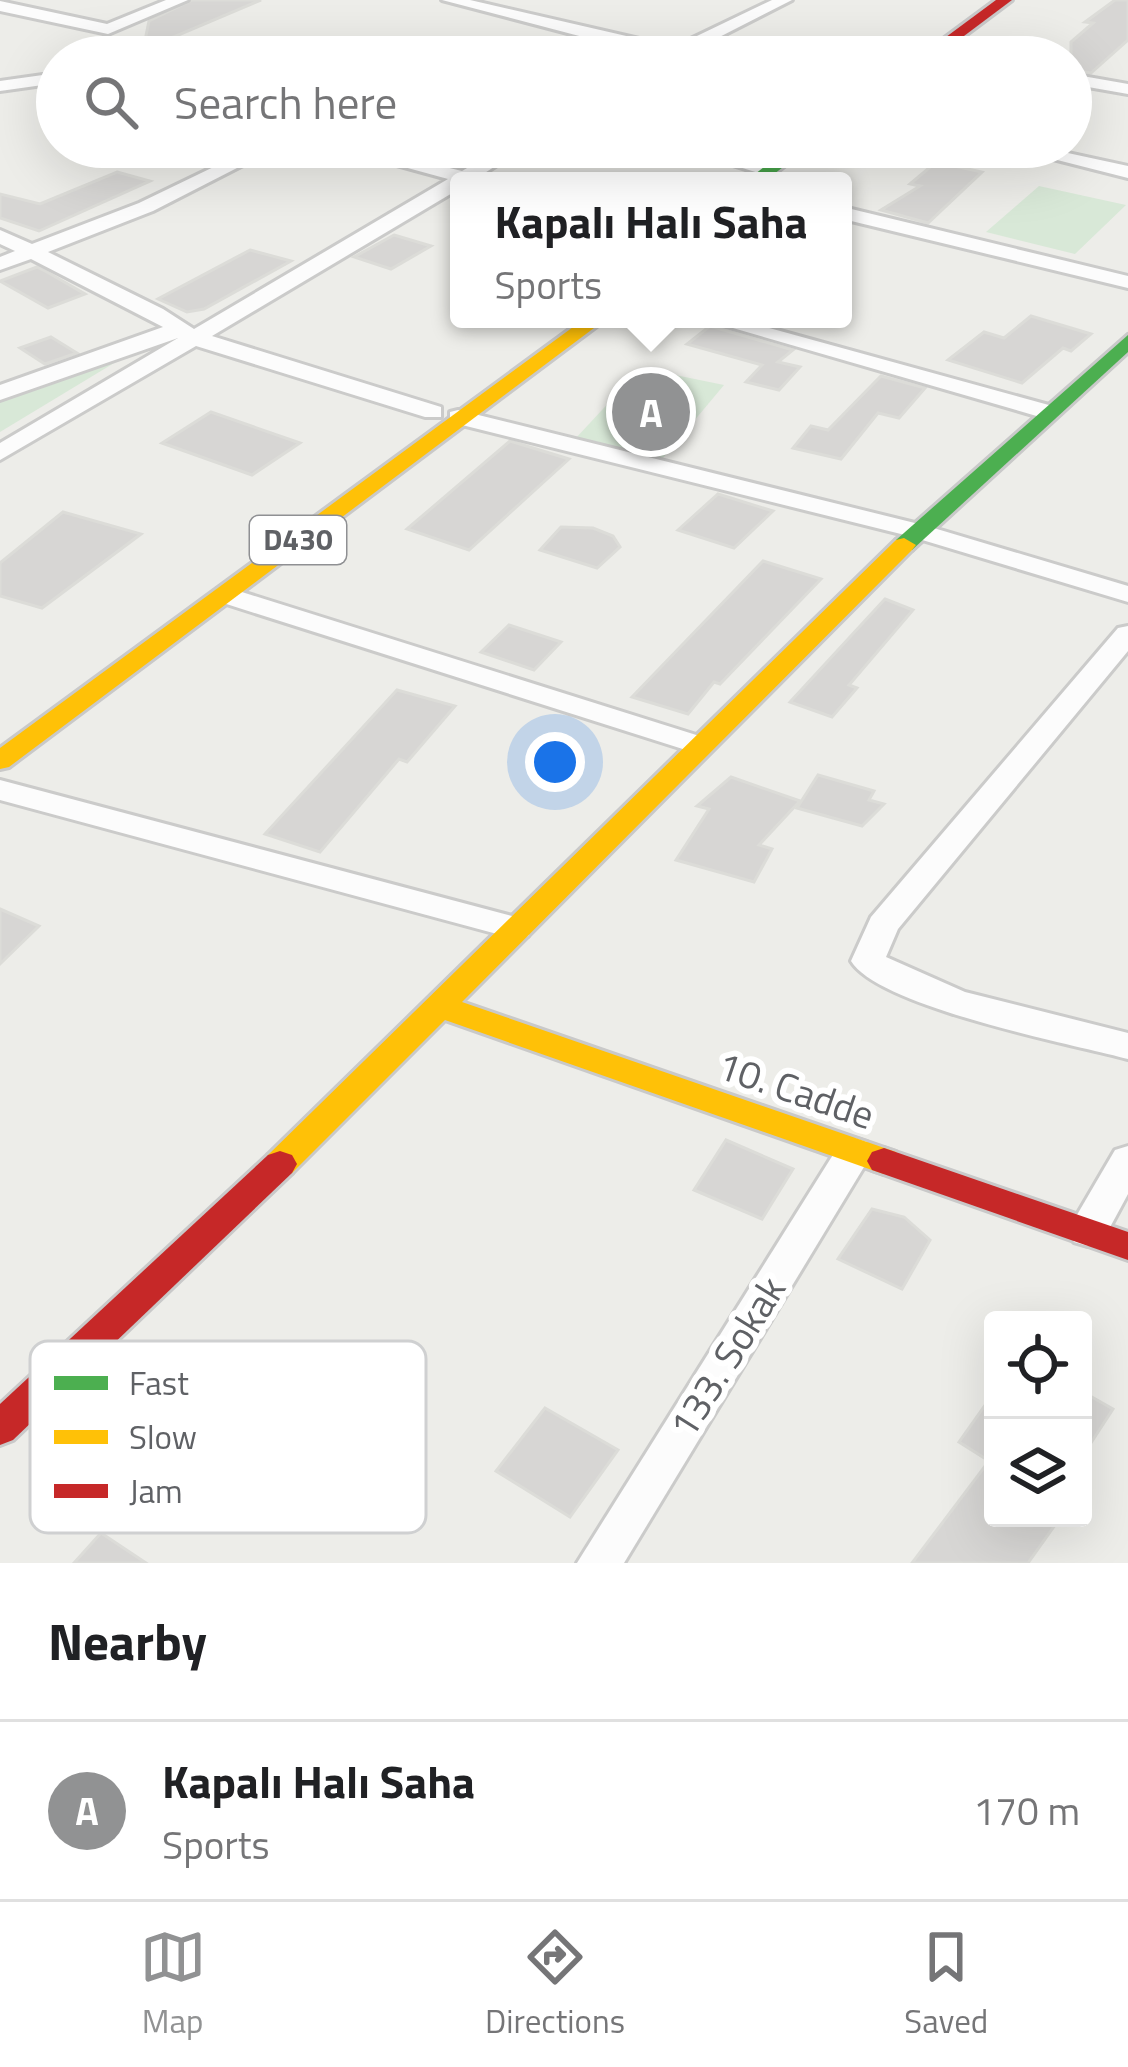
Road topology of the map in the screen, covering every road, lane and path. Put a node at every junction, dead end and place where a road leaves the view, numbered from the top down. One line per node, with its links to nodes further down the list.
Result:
1 (180, 0): 7 (street)
2 (450, 0): 9 (street)
3 (784, 0): 10 (street)
4 (1005, 0): 11 (main road)
5 (1034, 0): 12 (main road)
6 (0, 6): 7 (street)
7 (43, 14): 8 (street)
8 (0, 32)
9 (595, 36)
10 (710, 36)
11 (955, 36)
12 (985, 36)
13 (36, 82): 15 (street)
14 (1092, 83): 16 (street)
15 (0, 86)
16 (1128, 89)
17 (1092, 164): 19 (street)
18 (223, 168): 23 (street)
19 (1128, 172)
20 (450, 191): 29 (street)
21 (852, 215): 25 (street)
22 (0, 236): 23 (street)
23 (38, 252): 24 (street); 29 (street)
24 (0, 264)
25 (1128, 282)
26 (551, 328): 33 (main road, D430)
27 (582, 328): 33 (main road, D430)
28 (745, 328): 32 (street)
29 (185, 333): 31 (street); 33 (street); 34 (street)
30 (1128, 341): 32 (main road)
31 (0, 393)
32 (1048, 412): 35 (main road)
33 (445, 415): 35 (street); 37 (main road, D430); 39 (main road, D430)
34 (0, 453)
35 (918, 531): 36 (street); 40 (main road)
36 (1128, 593)
37 (226, 596): 40 (street); 41 (main road, D430)
38 (1128, 634): 45 (street)
39 (56, 683)
40 (699, 745): 43 (main road)
41 (0, 761)
42 (0, 790): 43 (street)
43 (516, 928): 44 (main road)
44 (439, 1006): 46 (main road, 10. Cadde); 50 (main road)
45 (1128, 1046)
46 (854, 1152): 48 (main road, 10. Cadde); 53 (street, 133. Sokak)
47 (1128, 1160): 48 (street)
48 (1088, 1232): 49 (main road, 10. Cadde)
49 (1128, 1246)
50 (92, 1341)
51 (30, 1400): 52 (main road)
52 (0, 1428)
53 (599, 1563)

